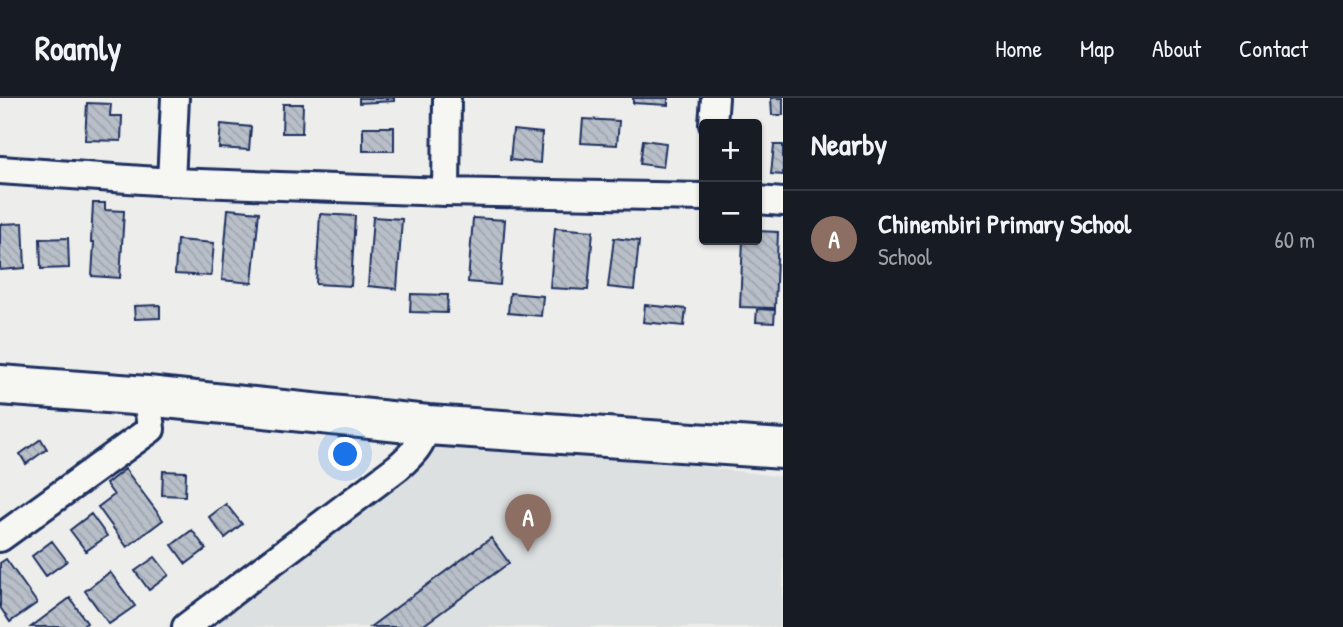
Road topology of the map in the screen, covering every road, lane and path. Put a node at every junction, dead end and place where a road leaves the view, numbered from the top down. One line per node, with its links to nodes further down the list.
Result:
1 (175, 98): 6 (street)
2 (447, 98): 7 (street)
3 (715, 98): 4 (street)
4 (713, 119)
5 (0, 170): 6 (street)
6 (171, 183): 7 (street)
7 (446, 192): 8 (street)
8 (699, 197)
9 (762, 200): 10 (street)
10 (783, 202)
11 (0, 384): 12 (street)
12 (147, 396): 13 (street); 15 (street)
13 (428, 425): 14 (street); 16 (street)
14 (783, 449)
15 (0, 538)
16 (186, 627)

